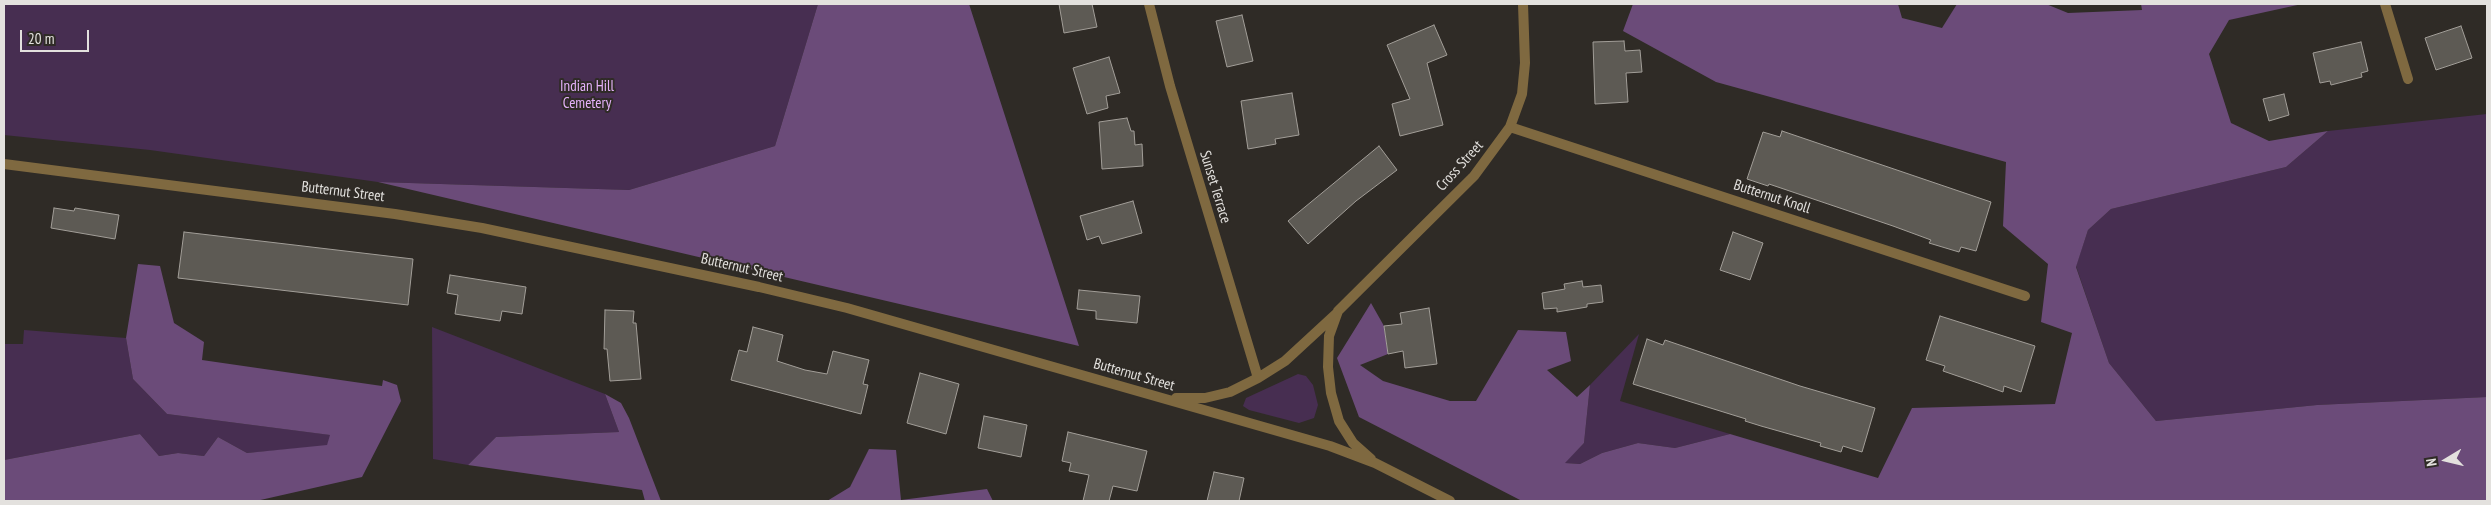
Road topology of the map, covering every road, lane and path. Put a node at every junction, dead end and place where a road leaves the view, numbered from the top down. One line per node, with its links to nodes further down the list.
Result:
1 (1149, 4): 9 (street, Sunset Terrace)
2 (1523, 4): 5 (street, Cross Street)
3 (2385, 4): 4 (street)
4 (2408, 79)
5 (1510, 126): 7 (street, Butternut Knoll); 8 (street, Cross Street)
6 (4, 164): 10 (street, Butternut Street)
7 (2025, 296)
8 (1338, 311): 9 (street, Cross Street); 11 (street, Cross Street)
9 (1258, 378): 10 (street, Cross Street)
10 (1155, 397): 11 (street, Butternut Street)
11 (1375, 464): 12 (street, Butternut Street)
12 (1450, 501)

